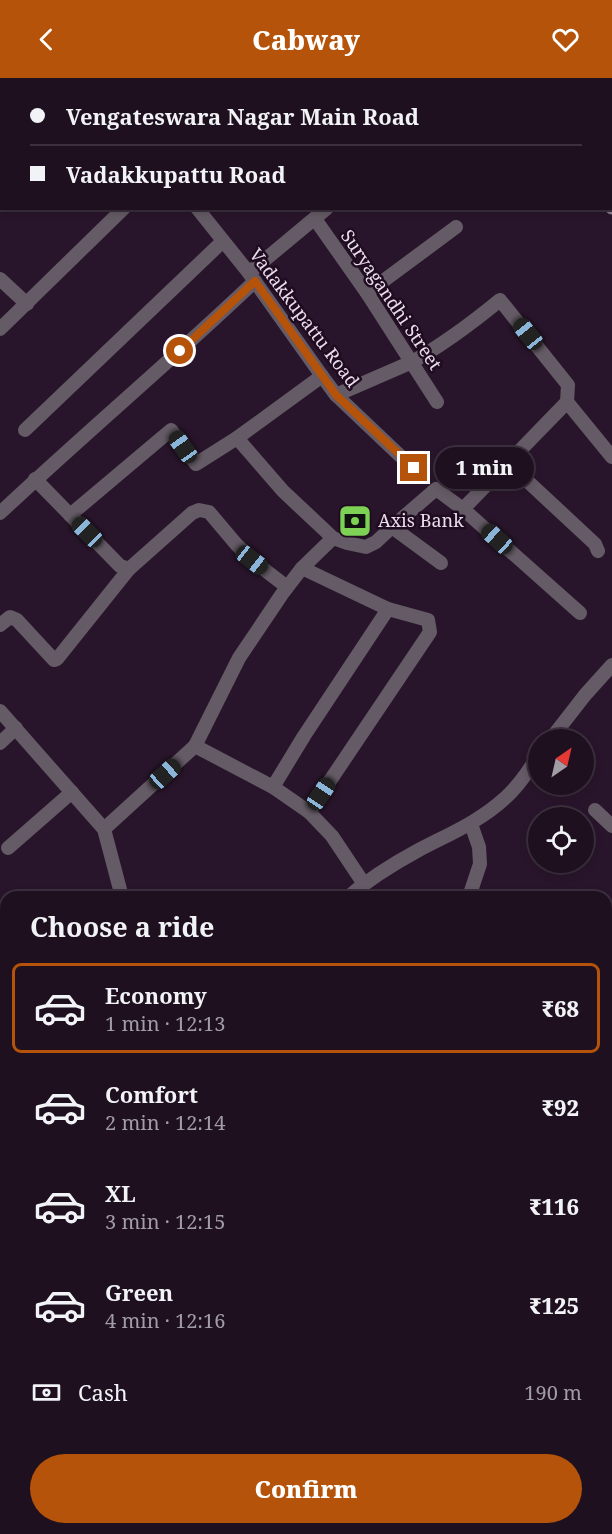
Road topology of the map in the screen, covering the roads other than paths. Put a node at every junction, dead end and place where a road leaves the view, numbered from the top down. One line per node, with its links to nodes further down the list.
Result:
1 (122, 210): 10 (street)
2 (199, 210): 6 (street, Vadakkupattu Road)
3 (325, 210): 4 (street)
4 (315, 219): 7 (street); 9 (street, Suryagandhi Street)
5 (456, 227): 9 (street)
6 (223, 241): 7 (street, Vadakkupattu Road); 17 (street)
7 (252, 277): 13 (street, Vadakkupattu Road); 22 (street)
8 (0, 279): 10 (street)
9 (367, 293): 12 (street, Suryagandhi Street)
10 (27, 304): 11 (street)
11 (0, 329)
12 (412, 362): 14 (street); 15 (street, Suryagandhi Street); 16 (street)
13 (322, 376): 14 (street, Vadakkupattu Road); 18 (street)
14 (336, 395): 21 (street, Vadakkupattu Road)
15 (437, 402)
16 (567, 402): 19 (street); 20 (street)
17 (25, 430)
18 (237, 438): 25 (street); 27 (street)
19 (612, 457)
20 (508, 463): 23 (street); 28 (street)
21 (414, 468)
22 (35, 479): 24 (street); 25 (street)
23 (464, 509): 26 (street); 34 (street)
24 (0, 513)
25 (70, 515): 31 (street)
26 (392, 527): 27 (street); 29 (street)
27 (333, 538): 30 (street)
28 (598, 551)
29 (441, 563)
30 (302, 568): 32 (street); 33 (street)
31 (129, 569): 32 (street); 35 (street)
32 (287, 587): 41 (street)
33 (388, 609): 43 (street); 46 (street)
34 (580, 613)
35 (0, 625)
36 (612, 665): 39 (street)
37 (0, 711): 38 (street)
38 (16, 728): 40 (street); 44 (street)
39 (559, 729)
40 (0, 743)
41 (195, 746): 43 (street); 49 (street)
42 (528, 772): 47 (street)
43 (273, 787): 46 (street)
44 (72, 792): 49 (street); 50 (street)
45 (595, 810): 48 (street)
46 (309, 812): 51 (street)
47 (471, 824): 51 (street); 54 (street)
48 (612, 826)
49 (104, 829): 52 (street)
50 (8, 848)
51 (364, 884): 53 (street)
52 (120, 891)
53 (355, 891)
54 (470, 891)

